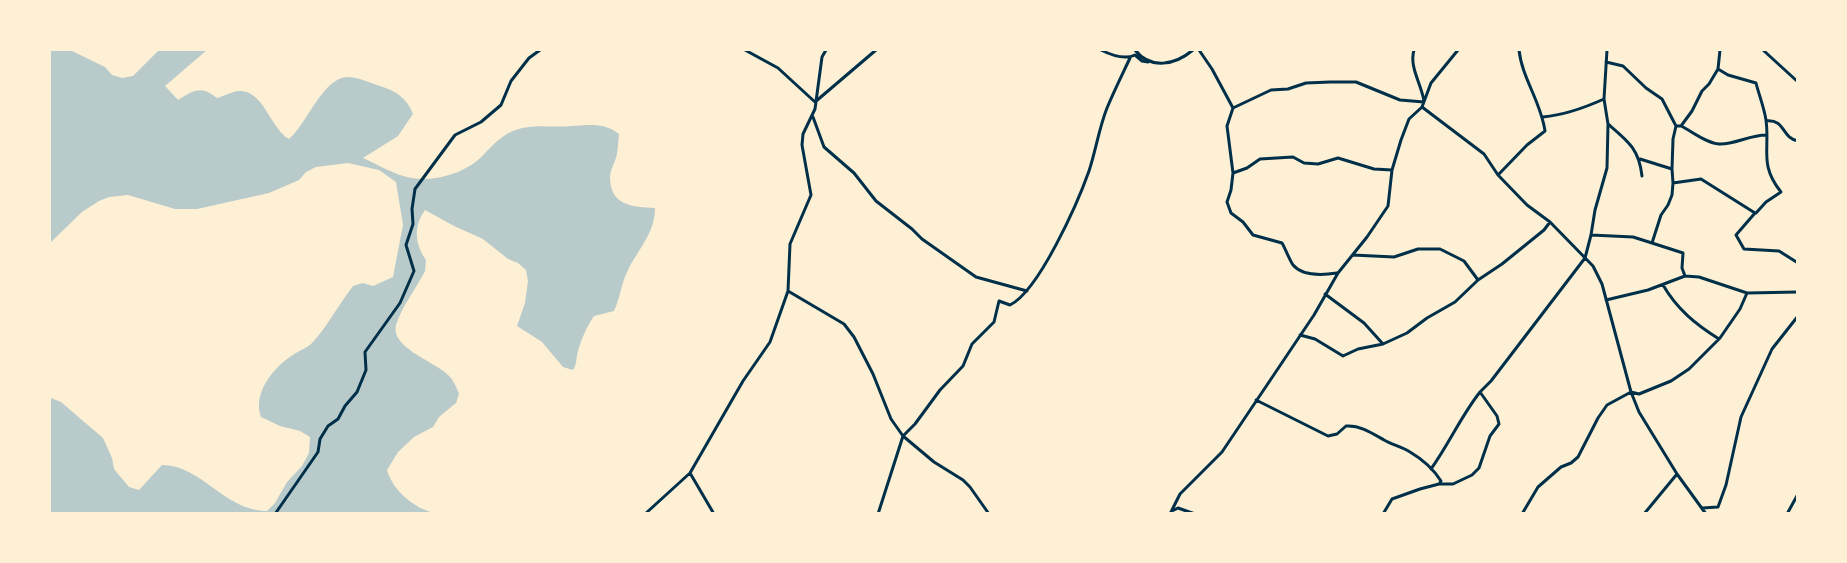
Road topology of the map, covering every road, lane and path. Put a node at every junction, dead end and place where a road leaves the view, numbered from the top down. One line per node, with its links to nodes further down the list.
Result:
1 (540, 50): 71 (street)
2 (745, 50): 21 (street)
3 (826, 50): 21 (street)
4 (876, 50): 21 (street)
5 (1101, 50): 15 (street)
6 (1135, 50): 17 (street)
7 (1193, 50): 17 (street)
8 (1198, 50): 23 (street)
9 (1414, 50): 22 (street)
10 (1458, 50): 22 (street)
11 (1519, 50): 25 (street)
12 (1608, 50): 16 (street)
13 (1720, 50): 18 (street)
14 (1763, 50): 19 (street)
15 (1130, 58): 17 (street); 51 (street)
16 (1606, 62): 20 (street); 28 (street)
17 (1153, 63)
18 (1718, 69): 26 (street); 29 (street)
19 (1797, 82)
20 (1604, 99): 25 (street); 27 (street)
21 (815, 102): 24 (street)
22 (1423, 105): 23 (street); 34 (street); 36 (street)
23 (1233, 108): 35 (street)
24 (813, 116): 50 (street); 51 (street)
25 (1543, 117): 36 (street)
26 (1766, 121): 30 (street); 31 (street)
27 (1608, 124): 32 (street); 41 (street)
28 (1676, 126): 29 (street); 33 (street)
29 (1681, 126): 30 (street)
30 (1766, 135): 39 (street)
31 (1797, 141)
32 (1640, 159): 33 (street); 37 (street)
33 (1672, 169): 38 (street)
34 (1392, 170): 35 (street); 43 (street)
35 (1233, 173): 46 (street)
36 (1498, 175): 40 (street)
37 (1642, 176)
38 (1674, 183): 39 (street); 42 (street)
39 (1755, 213): 45 (street)
40 (1550, 222): 44 (street); 48 (street)
41 (1591, 235): 42 (street); 44 (street)
42 (1652, 243): 47 (street)
43 (1353, 255): 46 (street); 48 (street)
44 (1585, 258): 55 (street); 60 (street)
45 (1797, 263)
46 (1338, 273): 54 (street)
47 (1685, 276): 49 (street); 53 (street)
48 (1478, 280): 59 (street)
49 (1663, 285): 55 (street); 58 (street)
50 (788, 291): 63 (street); 65 (street)
51 (1027, 291): 63 (street)
52 (1797, 292): 53 (street)
53 (1747, 293): 58 (street)
54 (1325, 294): 57 (street); 59 (street)
55 (1606, 300): 61 (street)
56 (1797, 316): 69 (street)
57 (1300, 335): 59 (street); 62 (street)
58 (1719, 339): 61 (street)
59 (1383, 344)
60 (1480, 392): 64 (street); 67 (street)
61 (1631, 392): 66 (street); 78 (street)
62 (1256, 400): 64 (street); 70 (street)
63 (903, 436): 74 (street); 75 (street)
64 (1431, 469): 67 (street)
65 (690, 473): 72 (street); 73 (street)
66 (1677, 474): 69 (street); 79 (street)
67 (1439, 484): 77 (street)
68 (1797, 494): 81 (street)
69 (1702, 508): 80 (street)
70 (1171, 512): 76 (street)
71 (275, 513)
72 (645, 513)
73 (714, 513)
74 (878, 513)
75 (989, 513)
76 (1195, 513)
77 (1383, 513)
78 (1522, 513)
79 (1644, 513)
80 (1706, 513)
81 (1787, 513)

